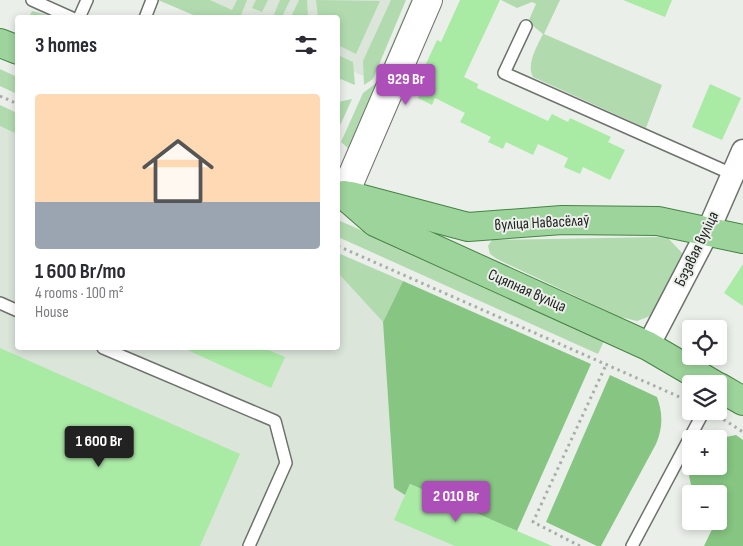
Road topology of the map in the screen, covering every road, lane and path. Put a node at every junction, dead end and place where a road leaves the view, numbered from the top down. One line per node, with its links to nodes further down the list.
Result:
1 (32, 0): 5 (lane)
2 (87, 0): 6 (lane)
3 (152, 0): 7 (lane)
4 (428, 0): 15 (street)
5 (65, 15)
6 (80, 15)
7 (150, 15)
8 (526, 26): 14 (lane)
9 (0, 43): 10 (main road)
10 (15, 49)
11 (0, 96): 12 (path)
12 (15, 103)
13 (743, 151): 14 (street, Бэзавая вуліца)
14 (732, 174): 16 (street, Бэзавая вуліца)
15 (341, 193): 16 (main road, вуліца Навасёлаў); 21 (main road, Сцяпная вуліца)
16 (708, 230): 17 (main road, вуліца Навасёлаў); 21 (street, Бэзавая вуліца)
17 (743, 238)
18 (340, 247): 23 (path)
19 (0, 304): 20 (lane)
20 (15, 310)
21 (648, 346): 24 (main road, Сцяпная вуліца)
22 (108, 350): 31 (lane)
23 (606, 365): 26 (path); 32 (path)
24 (698, 375)
25 (727, 392): 27 (main road)
26 (682, 398)
27 (743, 401)
28 (699, 420): 33 (lane)
29 (724, 420): 30 (path)
30 (743, 432)
31 (249, 546)
32 (580, 546)
33 (632, 546)

